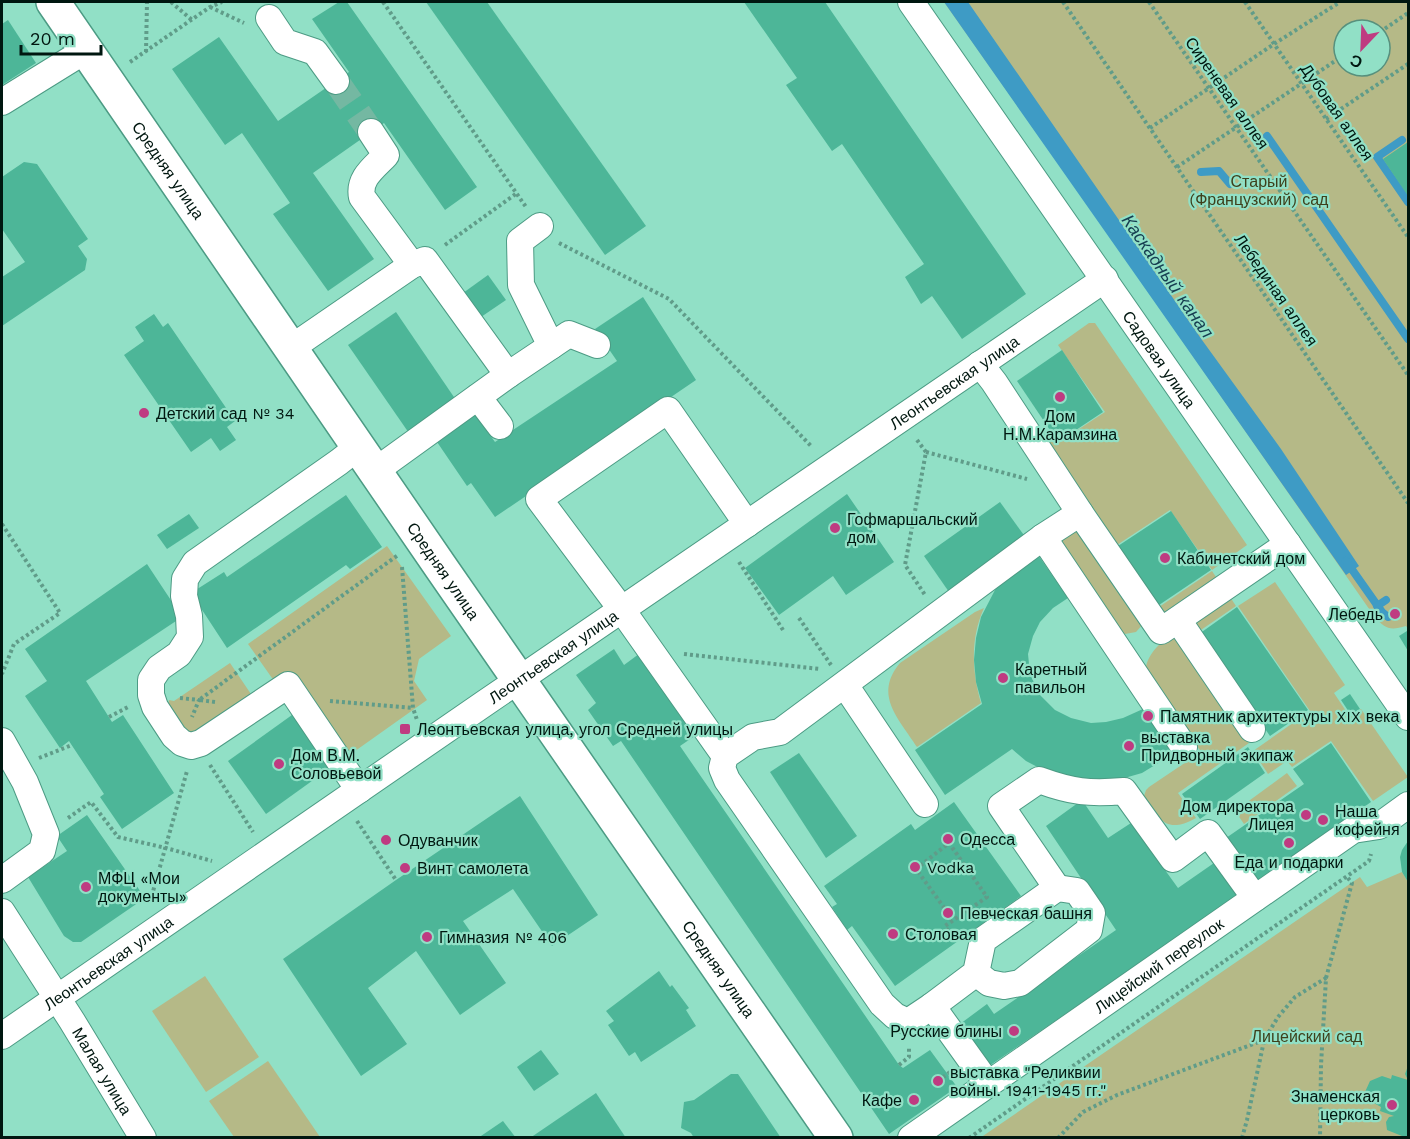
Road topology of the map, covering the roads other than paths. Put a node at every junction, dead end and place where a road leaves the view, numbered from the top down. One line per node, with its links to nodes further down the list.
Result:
1 (53, 2): 4 (main road, Средняя улица)
2 (911, 2): 10 (street, Садовая улица)
3 (269, 18): 5 (street)
4 (86, 50): 6 (street); 13 (main road, Средняя улица)
5 (336, 81)
6 (2, 102)
7 (371, 132): 9 (street)
8 (540, 226): 12 (street)
9 (418, 263): 13 (street); 15 (street)
10 (1105, 279): 14 (street, Леонтьевская улица); 22 (street, Садовая улица)
11 (597, 345): 12 (street)
12 (550, 346): 15 (street)
13 (291, 348): 18 (main road, Средняя улица)
14 (980, 364): 19 (street); 20 (street, Леонтьевская улица)
15 (508, 375): 16 (street)
16 (478, 397): 17 (street); 18 (street)
17 (500, 426)
18 (366, 459): 26 (main road, Средняя улица); 32 (street)
19 (1080, 513): 21 (street); 24 (street)
20 (747, 524): 23 (street, Леонтьевская улица); 23 (street)
21 (1043, 537): 25 (street); 30 (street)
22 (1288, 544): 24 (street); 27 (street, Садовая улица)
23 (622, 610): 26 (street, Леонтьевская улица); 31 (street)
24 (1178, 620): 28 (street)
25 (840, 678): 31 (street); 33 (street)
26 (519, 680): 32 (street, Леонтьевская улица); 45 (main road, Средняя улица)
27 (1408, 717)
28 (1252, 729)
29 (2, 741): 35 (street)
30 (1184, 747)
31 (725, 756): 41 (street)
32 (359, 790): 40 (street, Леонтьевская улица)
33 (925, 804)
34 (1408, 805): 37 (street, Лицейский переулок)
35 (2, 880)
36 (1057, 888): 37 (street); 39 (street); 39 (street)
37 (1255, 898): 43 (street, Лицейский переулок)
38 (2, 912): 40 (street, Малая улица)
39 (976, 973): 41 (street)
40 (57, 998): 42 (street, Леонтьевская улица); 44 (street, Малая улица)
41 (932, 1006): 43 (street)
42 (2, 1036)
43 (988, 1084): 46 (street, Лицейский переулок)
44 (143, 1137)
45 (836, 1137)
46 (911, 1137)

